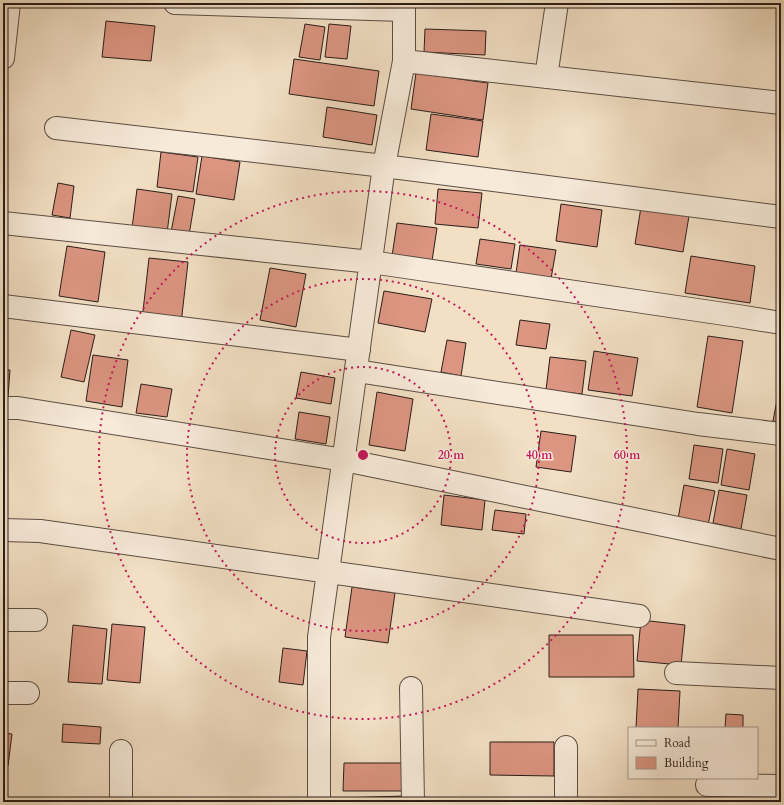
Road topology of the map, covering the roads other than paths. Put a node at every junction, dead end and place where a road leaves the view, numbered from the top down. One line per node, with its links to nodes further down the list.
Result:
1 (8, 3): 5 (street)
2 (175, 3): 4 (street)
3 (557, 3): 7 (street)
4 (404, 6): 6 (street)
5 (3, 58)
6 (404, 61): 7 (street); 10 (street)
7 (546, 77): 8 (street)
8 (781, 103)
9 (56, 128): 10 (street)
10 (384, 166): 11 (street); 13 (street)
11 (781, 217)
12 (3, 223): 13 (street)
13 (371, 262): 15 (street); 16 (street)
14 (3, 306): 16 (street)
15 (781, 323)
16 (359, 350): 17 (street)
17 (357, 371): 19 (street); 20 (street)
18 (3, 408): 20 (street)
19 (781, 434)
20 (344, 460): 22 (street); 23 (street)
21 (3, 530): 23 (street)
22 (781, 549)
23 (328, 572): 24 (street); 37 (street)
24 (639, 616)
25 (3, 620): 26 (street)
26 (36, 620)
27 (676, 673): 28 (street)
28 (781, 678)
29 (411, 688): 38 (street)
30 (3, 693): 31 (street)
31 (28, 693)
32 (566, 747): 39 (street)
33 (121, 751): 36 (street)
34 (707, 785): 35 (street)
35 (781, 786)
36 (121, 802)
37 (319, 802)
38 (413, 802)
39 (566, 802)

